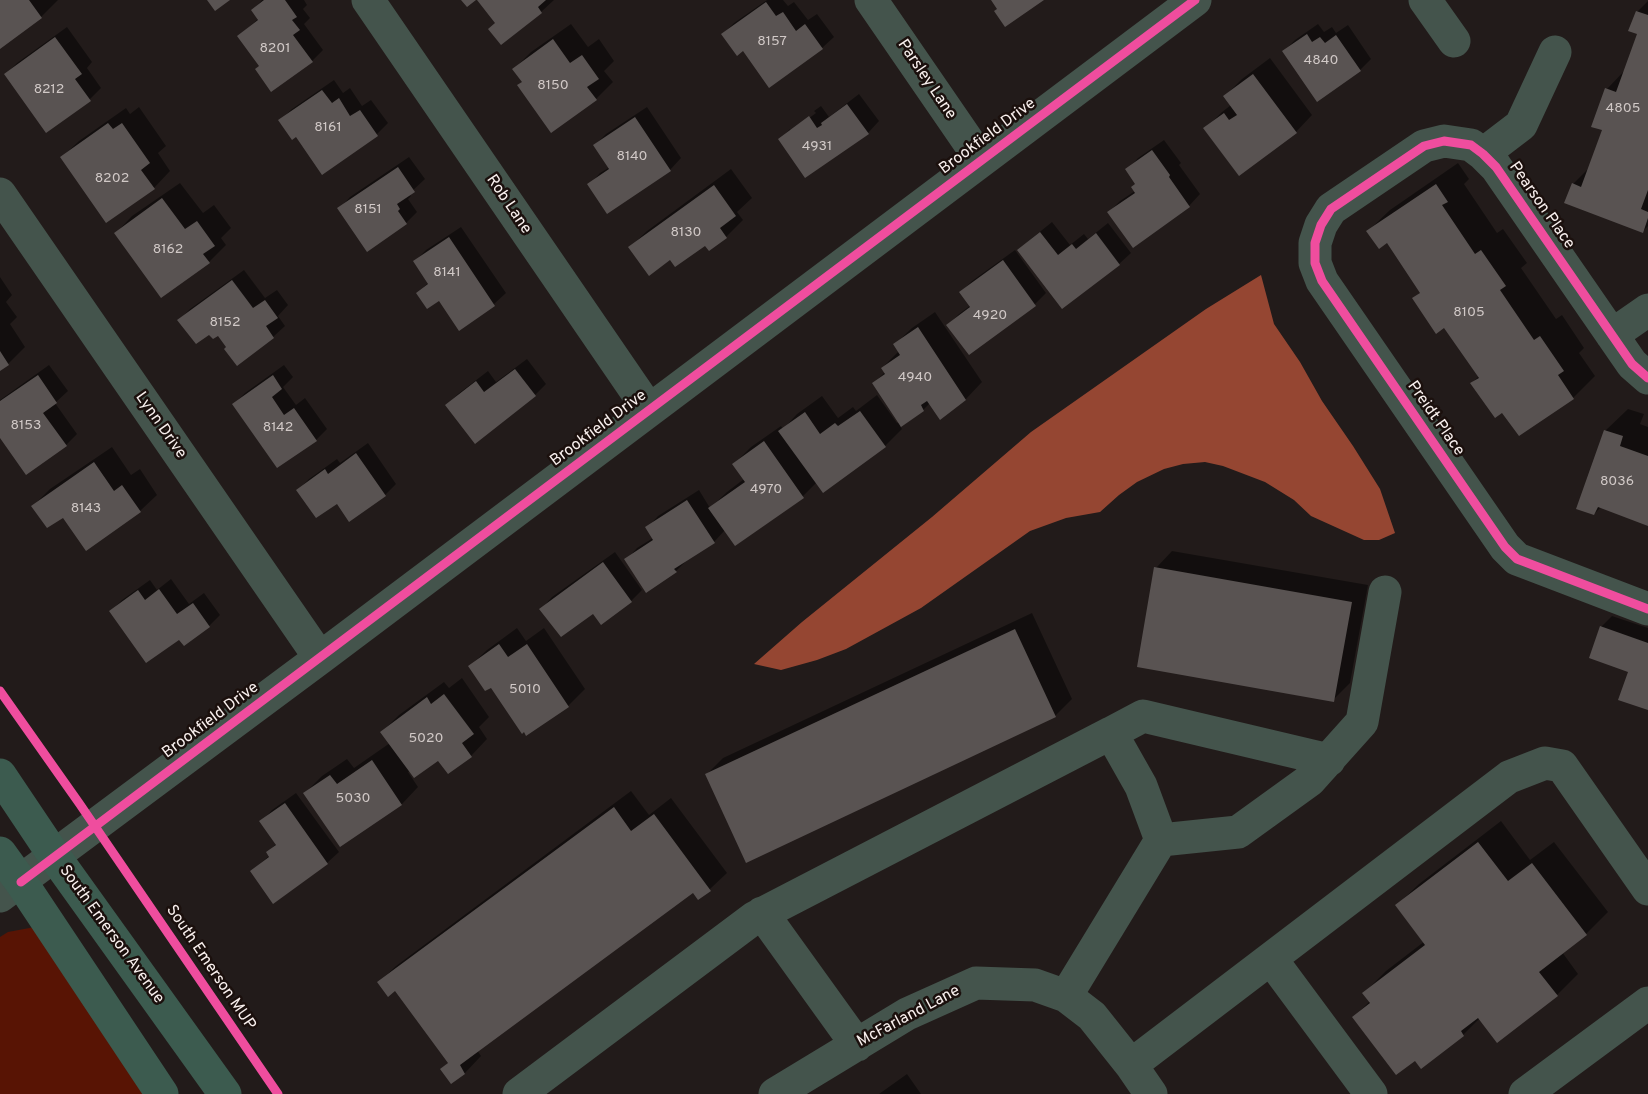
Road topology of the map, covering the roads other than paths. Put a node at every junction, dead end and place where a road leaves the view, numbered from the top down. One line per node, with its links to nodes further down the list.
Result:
1 (368, 0): 14 (street, Rob Lane)
2 (871, 0): 8 (street, Parsley Lane)
3 (1195, 0): 8 (street, Brookfield Drive)
4 (1425, 0): 5 (street)
5 (1454, 42)
6 (1555, 52): 7 (street)
7 (1483, 154): 9 (street, Pearson Place); 12 (street, Pearson Place)
8 (981, 160): 14 (street, Brookfield Drive)
9 (1371, 183): 16 (street, Preidt Place)
10 (0, 194): 17 (street, Lynn Drive)
11 (1648, 310): 12 (street)
12 (1612, 335): 13 (street, Pearson Place)
13 (1648, 378)
14 (649, 410): 17 (street, Brookfield Drive)
15 (1385, 592): 19 (street)
16 (1648, 609)
17 (320, 658): 23 (street, Brookfield Drive)
18 (1111, 733): 19 (street); 21 (street); 26 (street)
19 (1329, 760): 21 (street)
20 (0, 775): 23 (main road, South Emerson Avenue)
21 (1161, 840): 28 (street)
22 (0, 853): 24 (main road)
23 (55, 857): 24 (street, Brookfield Drive); 33 (main road, South Emerson Avenue)
24 (11, 889): 32 (main road)
25 (1648, 889): 27 (street)
26 (762, 913): 30 (street); 34 (street)
27 (1270, 959): 31 (street); 37 (street)
28 (1066, 996): 30 (street, McFarland Lane); 31 (street, McFarland Lane)
29 (1648, 1004): 38 (street)
30 (856, 1045): 35 (street, McFarland Lane)
31 (1131, 1065): 36 (street, McFarland Lane)
32 (162, 1094)
33 (225, 1094)
34 (519, 1094)
35 (775, 1094)
36 (1151, 1094)
37 (1371, 1094)
38 (1525, 1094)

